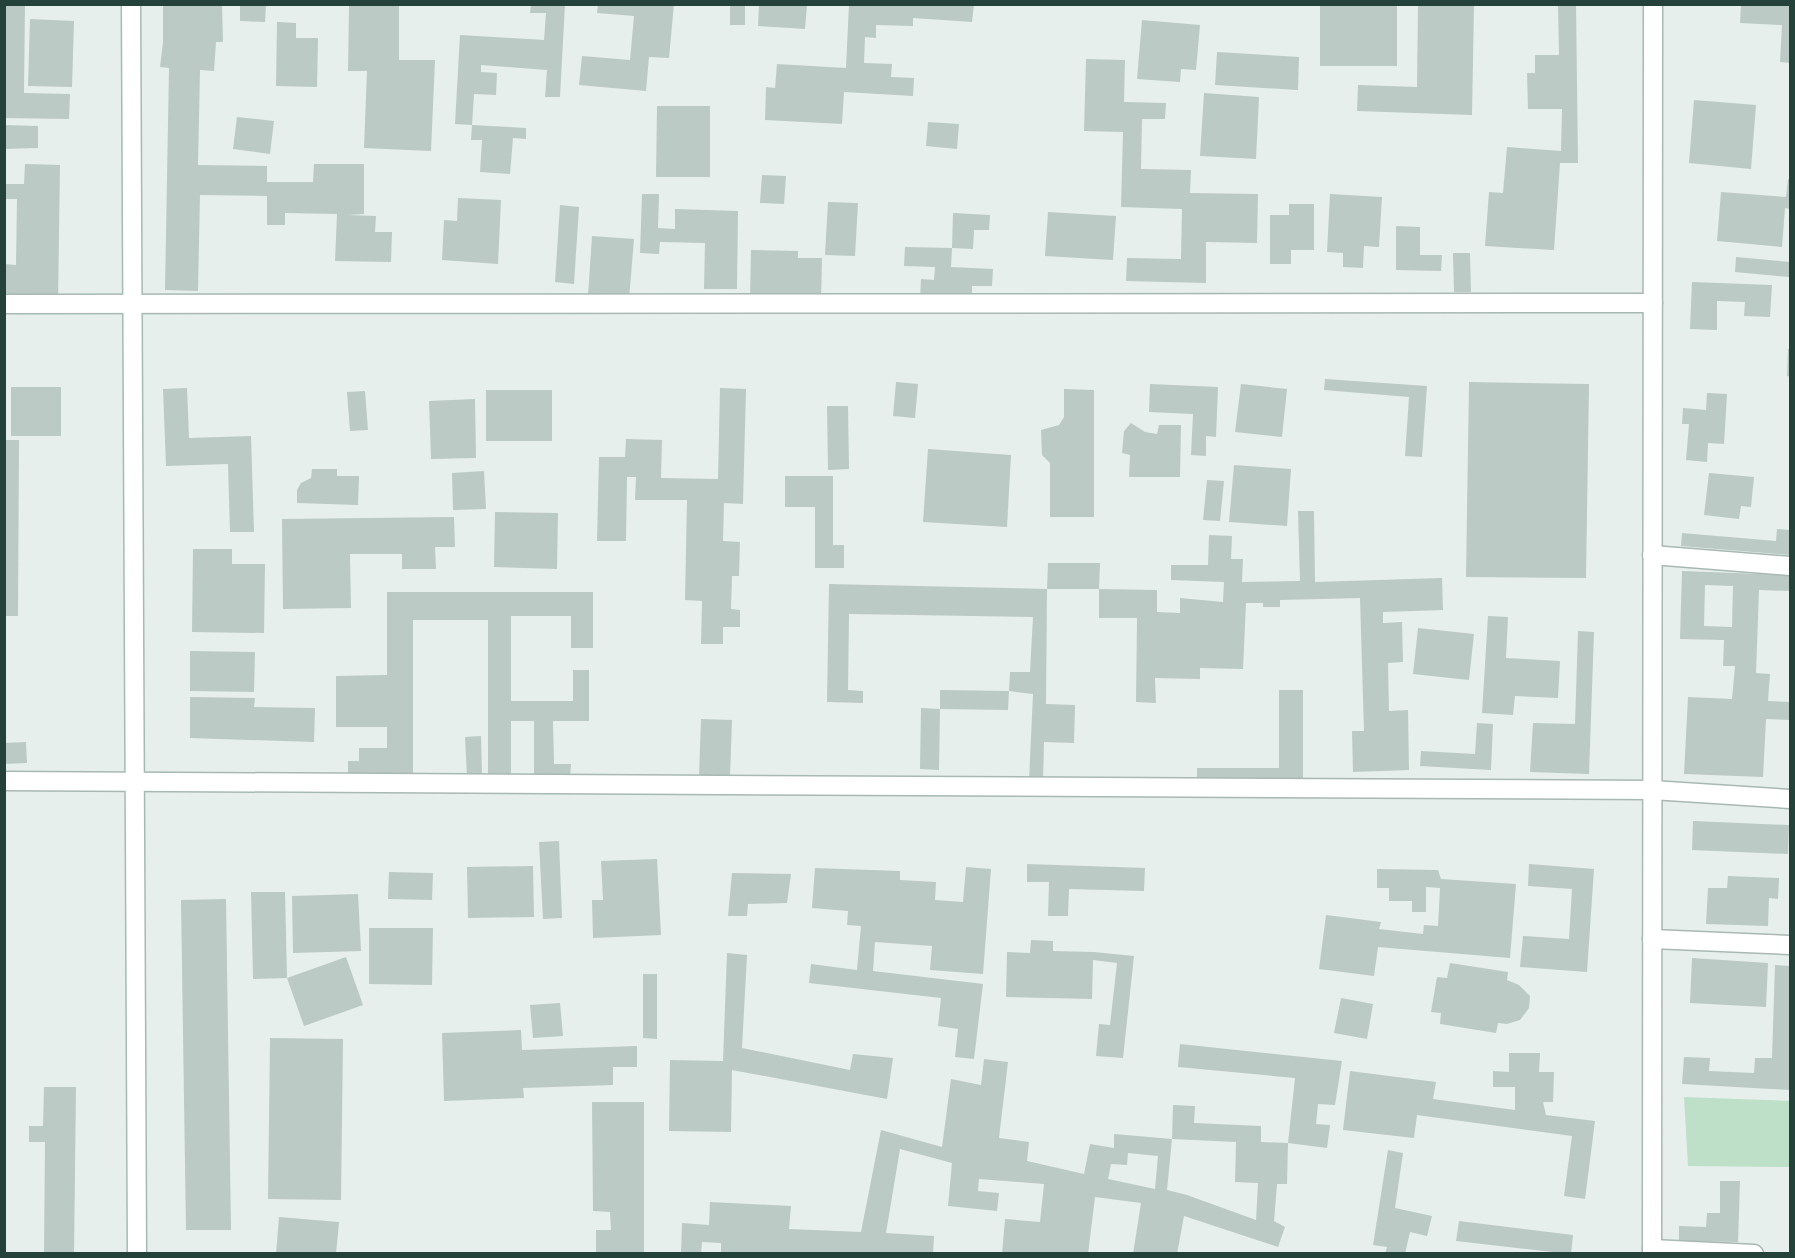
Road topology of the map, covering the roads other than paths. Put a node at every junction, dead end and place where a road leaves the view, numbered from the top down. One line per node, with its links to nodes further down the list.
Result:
1 (131, 4): 5 (street)
2 (1653, 4): 3 (street)
3 (1653, 303): 5 (street); 6 (street)
4 (4, 304): 5 (street)
5 (132, 304): 9 (street)
6 (1652, 555): 7 (street); 10 (street)
7 (1791, 566)
8 (4, 781): 9 (street)
9 (135, 782): 10 (street); 15 (street)
10 (1652, 790): 11 (street); 12 (street)
11 (1791, 799)
12 (1652, 939): 13 (street); 14 (street)
13 (1791, 945)
14 (1652, 1251): 16 (street)
15 (137, 1254)
16 (1754, 1254)

